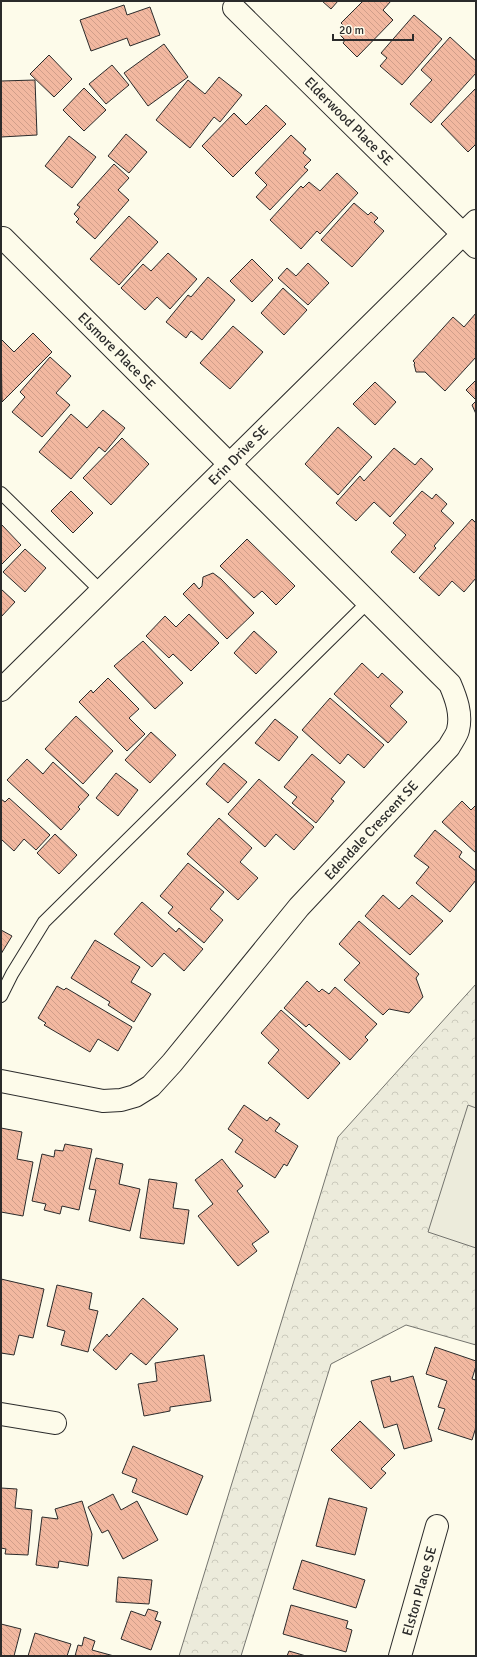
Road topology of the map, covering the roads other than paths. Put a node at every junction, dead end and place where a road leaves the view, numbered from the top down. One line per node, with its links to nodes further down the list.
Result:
1 (234, 8): 2 (street, Elderwood Place SE)
2 (472, 234): 4 (street, Erin Drive SE)
3 (3, 238): 4 (street, Elsmore Place SE)
4 (230, 463): 6 (street, Erin Drive SE); 7 (street, Edendale Crescent SE)
5 (1, 493): 6 (lane)
6 (101, 591): 8 (street, Erin Drive SE)
7 (368, 602): 9 (lane); 10 (street, Edendale Crescent SE)
8 (1, 690)
9 (1, 996)
10 (1, 1081)
11 (1, 1414): 12 (street)
12 (56, 1423)
13 (437, 1526): 14 (street, Elston Place SE)
14 (400, 1656)

